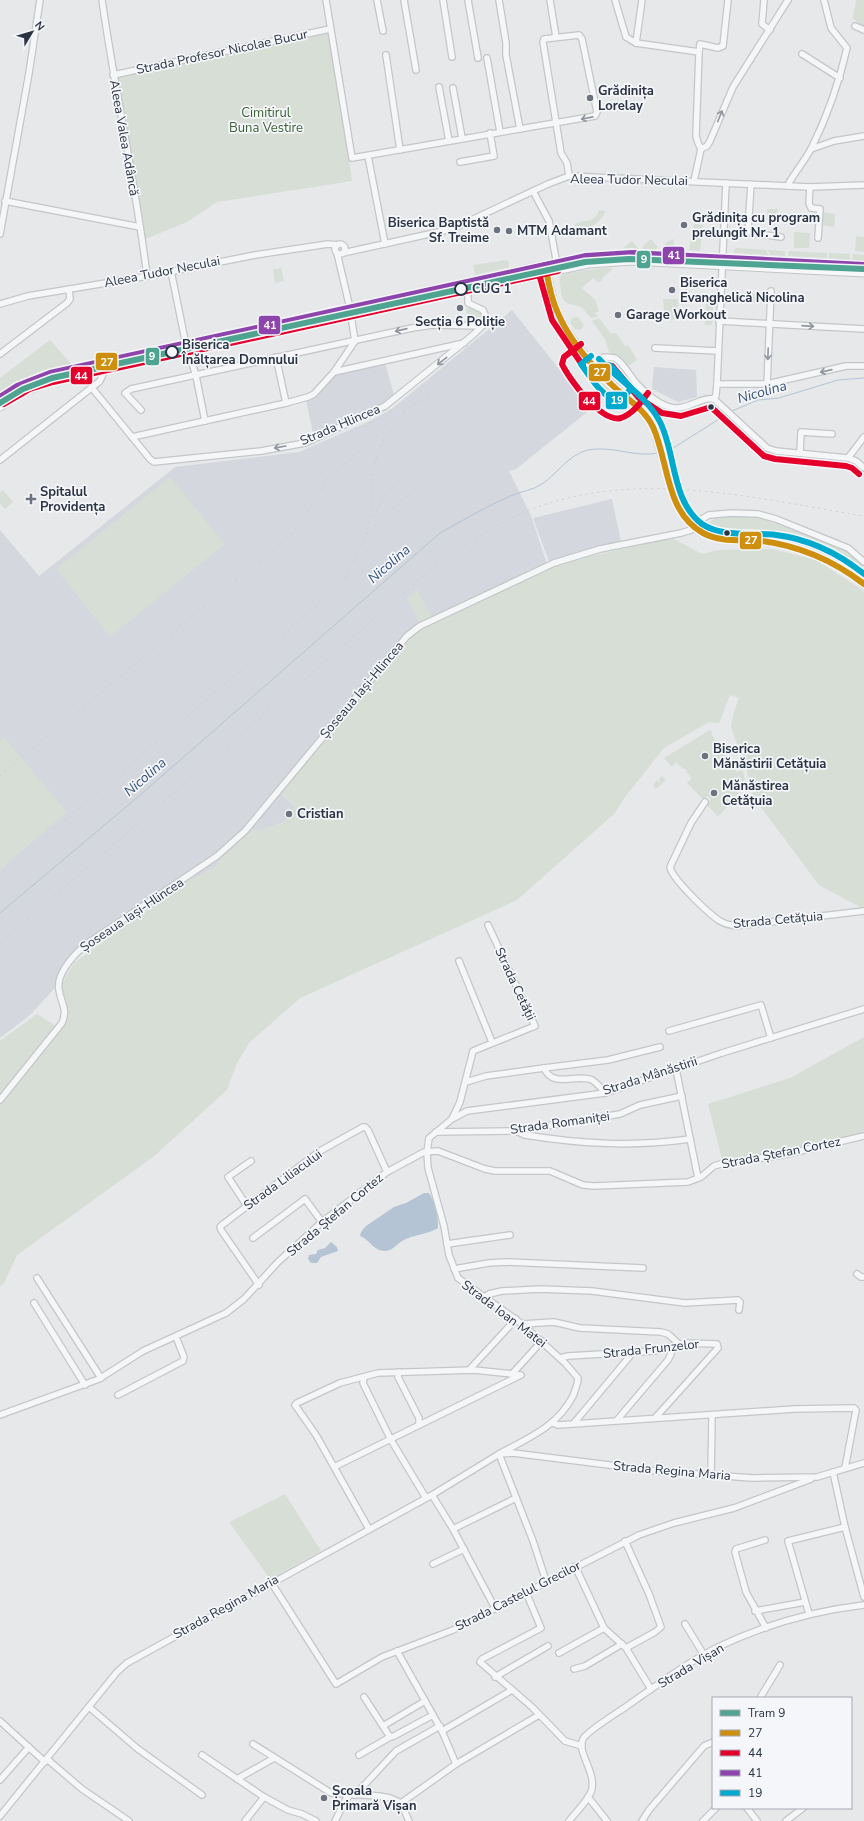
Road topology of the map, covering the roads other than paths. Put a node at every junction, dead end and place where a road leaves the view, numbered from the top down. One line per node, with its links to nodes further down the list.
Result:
1 (40, 0): 54 (street)
2 (102, 0): 30 (street, Aleea Valea Adâncă)
3 (326, 0): 17 (street)
4 (377, 0): 20 (street)
5 (404, 0): 29 (street)
6 (443, 0): 26 (street)
7 (468, 0): 27 (street)
8 (550, 0): 21 (street)
9 (615, 0): 22 (street)
10 (642, 0): 22 (street)
11 (728, 0): 23 (street)
12 (764, 0): 18 (street)
13 (788, 0): 18 (street)
14 (824, 0): 31 (street)
15 (499, 1): 35 (street)
16 (855, 26): 19 (street)
17 (330, 28): 30 (street, Strada Profesor Nicolae Bucur); 44 (street)
18 (770, 30): 41 (street, one-way to 18)
19 (864, 30)
20 (383, 31)
21 (556, 37): 34 (street); 34 (street, one-way to 34)
22 (636, 43): 23 (street)
23 (700, 52): 41 (street)
24 (802, 54): 31 (street)
25 (386, 55): 43 (street)
26 (452, 56)
27 (478, 58)
28 (487, 58): 36 (street)
29 (416, 70)
30 (113, 75): 55 (street, Aleea Valea Adâncă)
31 (840, 78): 42 (street)
32 (439, 87): 40 (street)
33 (453, 88): 39 (street)
34 (557, 124): 35 (street); 46 (street)
35 (520, 129): 36 (street)
36 (500, 132): 37 (street)
37 (490, 133): 39 (street); 45 (street)
38 (864, 136): 42 (street)
39 (462, 138): 40 (street)
40 (449, 141): 43 (street)
41 (701, 149): 47 (street)
42 (811, 149): 51 (street)
43 (400, 150): 44 (street)
44 (368, 156): 59 (street)
45 (460, 162)
46 (569, 176): 47 (street, Aleea Tudor Neculai); 53 (street, Aleea Tudor Neculai)
47 (694, 181): 48 (street, Aleea Tudor Neculai)
48 (726, 183): 49 (street, Aleea Tudor Neculai); 64 (street)
49 (751, 184): 51 (street, Aleea Tudor Neculai); 57 (street)
50 (864, 185): 52 (street, Aleea Tudor Neculai)
51 (789, 186): 52 (street, Aleea Tudor Neculai)
52 (810, 187): 58 (street)
53 (533, 191): 59 (street, Aleea Tudor Neculai); 66 (street)
54 (5, 202): 55 (street); 56 (street)
55 (140, 227): 69 (street, Aleea Valea Adâncă)
56 (0, 234)
57 (781, 236)
58 (818, 238)
59 (385, 244): 62 (street, Aleea Tudor Neculai)
60 (324, 245): 61 (street, Aleea Tudor Neculai); 63 (street); 67 (street, Aleea Tudor Neculai)
61 (341, 245): 62 (street, Aleea Tudor Neculai); 63 (street); 63 (street)
62 (360, 249): 63 (street, Aleea Tudor Neculai)
63 (339, 253): 74 (street)
64 (722, 262): 65 (main road); 66 (main road); 68 (main road); 75 (street)
65 (864, 265)
66 (551, 268): 71 (main road); 74 (main road); 87 (main road)
67 (171, 272): 69 (street, Aleea Tudor Neculai); 81 (street)
68 (864, 273)
69 (147, 276): 70 (street, Aleea Tudor Neculai)
70 (69, 290): 73 (street, Aleea Tudor Neculai); 85 (street)
71 (468, 290): 74 (main road); 77 (street)
72 (771, 291): 76 (street)
73 (0, 304)
74 (350, 312): 79 (street); 81 (main road); 84 (main road)
75 (719, 321): 76 (street); 83 (street)
76 (769, 324): 78 (street, one-way to 78); 93 (street, one-way to 93)
77 (482, 326): 79 (street, one-way to 79); 80 (street, Strada Hlincea)
78 (864, 329)
79 (356, 341): 86 (street); 90 (street)
80 (466, 342): 90 (street); 102 (street, Strada Hlincea, one-way to 102)
81 (187, 344): 84 (street); 88 (main road)
82 (655, 348): 83 (street)
83 (718, 350): 92 (street)
84 (190, 351): 88 (main road); 91 (street)
85 (0, 354)
86 (276, 357): 91 (street); 97 (street)
87 (595, 364): 96 (street); 108 (main road, bridge)
88 (103, 366): 94 (street); 95 (main road); 98 (main road)
89 (864, 366): 93 (street, one-way to 93)
90 (334, 372): 97 (street)
91 (196, 376): 99 (street); 100 (street)
92 (717, 384): 93 (street); 96 (street)
93 (767, 384)
94 (92, 388): 102 (street, Strada Hlincea); 106 (street)
95 (0, 397)
96 (714, 399): 104 (street)
97 (286, 403): 100 (street)
98 (0, 406)
99 (141, 410)
100 (205, 421): 102 (street)
101 (832, 434): 104 (street)
102 (132, 437)
103 (864, 437): 105 (street)
104 (800, 453): 105 (street)
105 (848, 458): 107 (street)
106 (0, 460)
107 (864, 468)
108 (699, 528): 110 (main road); 111 (main road)
109 (864, 562): 126 (street, Șoseaua Iași-Hlincea)
110 (864, 578)
111 (864, 584)
112 (705, 802): 113 (street, Strada Cetățuia)
113 (864, 911)
114 (488, 924): 119 (street, Strada Cetății)
115 (459, 961): 119 (street)
116 (864, 1009): 118 (street, Strada Mânăstirii)
117 (669, 1031): 118 (street)
118 (771, 1038): 122 (street, Strada Mânăstirii)
119 (492, 1042): 123 (street, Strada Cetății)
120 (660, 1047): 121 (street)
121 (544, 1068): 123 (street); 124 (street)
122 (676, 1069): 124 (street, Strada Mânăstirii); 125 (street)
123 (466, 1082): 127 (street, Strada Cetății)
124 (605, 1093): 128 (street, Strada Mânăstirii)
125 (682, 1096): 130 (street, Strada Romaniței); 133 (street)
126 (0, 1100)
127 (460, 1102): 128 (street); 129 (street, Strada Cetății)
128 (467, 1111): 129 (street, Strada Mânăstirii)
129 (452, 1119): 131 (street, Strada Mânăstirii)
130 (516, 1131): 131 (street, Strada Romaniței); 133 (street)
131 (435, 1132): 134 (street, Strada Mânăstirii)
132 (864, 1136): 137 (street, Strada Ștefan Cortez)
133 (690, 1139): 137 (street)
134 (427, 1152): 136 (street, Strada Ștefan Cortez); 137 (street, Strada Ștefan Cortez); 142 (street, Strada Ioan Matei)
135 (251, 1161): 138 (street)
136 (387, 1172): 138 (street, Strada Liliacului); 139 (street, Strada Ștefan Cortez)
137 (698, 1178)
138 (247, 1206): 148 (street, Strada Liliacului)
139 (322, 1222): 141 (street); 148 (street, Strada Ștefan Cortez)
140 (510, 1235): 142 (street)
141 (253, 1238)
142 (447, 1244): 144 (street, Strada Ioan Matei)
143 (642, 1268): 144 (street)
144 (454, 1269): 149 (street, Strada Ioan Matei)
145 (857, 1274): 146 (street)
146 (864, 1277)
147 (37, 1278): 164 (street)
148 (259, 1285): 154 (street, Strada Ștefan Cortez)
149 (484, 1297): 151 (street); 152 (street, Strada Ioan Matei)
150 (34, 1303): 165 (street)
151 (739, 1310)
152 (516, 1320): 153 (street, Strada Ioan Matei); 160 (street)
153 (522, 1324): 155 (street, Strada Ioan Matei); 156 (street)
154 (176, 1337): 164 (street, Strada Ștefan Cortez); 166 (street)
155 (542, 1341): 159 (street, Strada Ioan Matei); 162 (street)
156 (679, 1344): 157 (street, Strada Frunzelor); 169 (street, Strada Frunzelor)
157 (672, 1348): 158 (street, Strada Frunzelor); 170 (street)
158 (630, 1352): 159 (street, Strada Frunzelor); 172 (street)
159 (560, 1358): 171 (street, Strada Ioan Matei)
160 (470, 1370): 161 (street); 162 (street)
161 (399, 1372): 163 (street); 173 (street)
162 (512, 1374): 173 (street)
163 (364, 1377): 174 (street); 177 (street)
164 (101, 1378): 165 (street, Strada Ștefan Cortez)
165 (85, 1385): 167 (street, Strada Ștefan Cortez)
166 (118, 1395)
167 (0, 1415)
168 (712, 1415): 169 (street); 178 (street); 180 (street)
169 (656, 1417): 170 (street)
170 (617, 1420): 172 (street)
171 (553, 1423): 172 (street); 175 (street, Strada Ioan Matei)
172 (574, 1423)
173 (419, 1425): 174 (street)
174 (391, 1440): 177 (street); 182 (street)
175 (499, 1454): 180 (street, Strada Regina Maria); 182 (street, Strada Regina Maria); 183 (street)
176 (864, 1463): 178 (street, Strada Regina Maria)
177 (334, 1467): 185 (street)
178 (845, 1468): 179 (street, Strada Regina Maria)
179 (833, 1472): 181 (street, Strada Regina Maria); 184 (street)
180 (711, 1474): 181 (street, Strada Regina Maria)
181 (817, 1477): 188 (street, Strada Castelul Grecilor)
182 (429, 1496): 185 (street, Strada Regina Maria); 186 (street)
183 (516, 1498): 186 (street); 193 (street)
184 (845, 1527): 195 (street); 196 (street)
185 (369, 1529): 192 (street, Strada Regina Maria)
186 (453, 1529): 189 (street)
187 (765, 1540): 199 (street)
188 (624, 1541): 191 (street, Strada Castelul Grecilor); 205 (street)
189 (464, 1549): 190 (street); 198 (street)
190 (433, 1564)
191 (575, 1566): 193 (street, Strada Castelul Grecilor); 202 (street)
192 (271, 1582): 206 (street, Strada Castelul Grecilor); 217 (street, Strada Regina Maria)
193 (546, 1582): 194 (street, Strada Castelul Grecilor)
194 (526, 1592): 198 (street, Strada Castelul Grecilor); 211 (street)
195 (864, 1598)
196 (805, 1602): 199 (street); 200 (street)
197 (864, 1605): 200 (street, Strada Vișan)
198 (495, 1608): 206 (street, Strada Castelul Grecilor)
199 (755, 1611): 203 (street)
200 (809, 1614): 203 (street, Strada Vișan)
201 (685, 1624): 208 (street)
202 (604, 1628): 205 (street); 207 (street)
203 (766, 1628): 208 (street, Strada Vișan)
204 (548, 1646): 211 (street)
205 (624, 1646): 210 (street); 212 (street)
206 (397, 1651): 216 (street)
207 (559, 1653)
208 (704, 1655): 212 (street, Strada Vișan)
209 (780, 1665): 215 (street)
210 (574, 1669)
211 (495, 1677): 213 (street)
212 (651, 1689): 226 (street, Strada Vișan)
213 (512, 1690): 219 (street); 222 (street)
214 (364, 1697): 221 (street)
215 (761, 1697)
216 (426, 1701): 218 (street); 221 (street)
217 (89, 1707): 231 (street, Strada Regina Maria); 235 (street)
218 (433, 1715): 222 (street); 223 (street)
219 (539, 1715): 226 (street); 232 (street)
220 (0, 1721): 227 (street)
221 (383, 1726): 223 (street)
222 (441, 1729): 232 (street); 236 (street)
223 (390, 1736): 228 (street)
224 (712, 1742): 251 (street)
225 (253, 1744): 230 (street)
226 (582, 1746): 237 (street)
227 (29, 1747): 231 (street); 233 (street)
228 (359, 1755)
229 (202, 1756): 234 (street)
230 (274, 1758): 234 (street); 236 (street)
231 (46, 1761): 243 (street, Strada Regina Maria); 244 (street)
232 (456, 1764): 239 (street)
233 (0, 1779)
234 (237, 1779): 238 (street)
235 (202, 1795)
236 (353, 1795): 239 (street); 247 (street)
237 (588, 1796): 249 (street); 250 (street)
238 (264, 1797): 245 (street); 246 (street)
239 (401, 1802): 248 (street)
240 (715, 1809): 252 (street)
241 (748, 1809): 253 (street)
242 (802, 1809): 254 (street)
243 (0, 1816)
244 (129, 1821)
245 (245, 1821)
246 (316, 1821)
247 (335, 1821)
248 (409, 1821)
249 (569, 1821)
250 (607, 1821)
251 (642, 1821)
252 (703, 1821)
253 (757, 1821)
254 (786, 1821)

